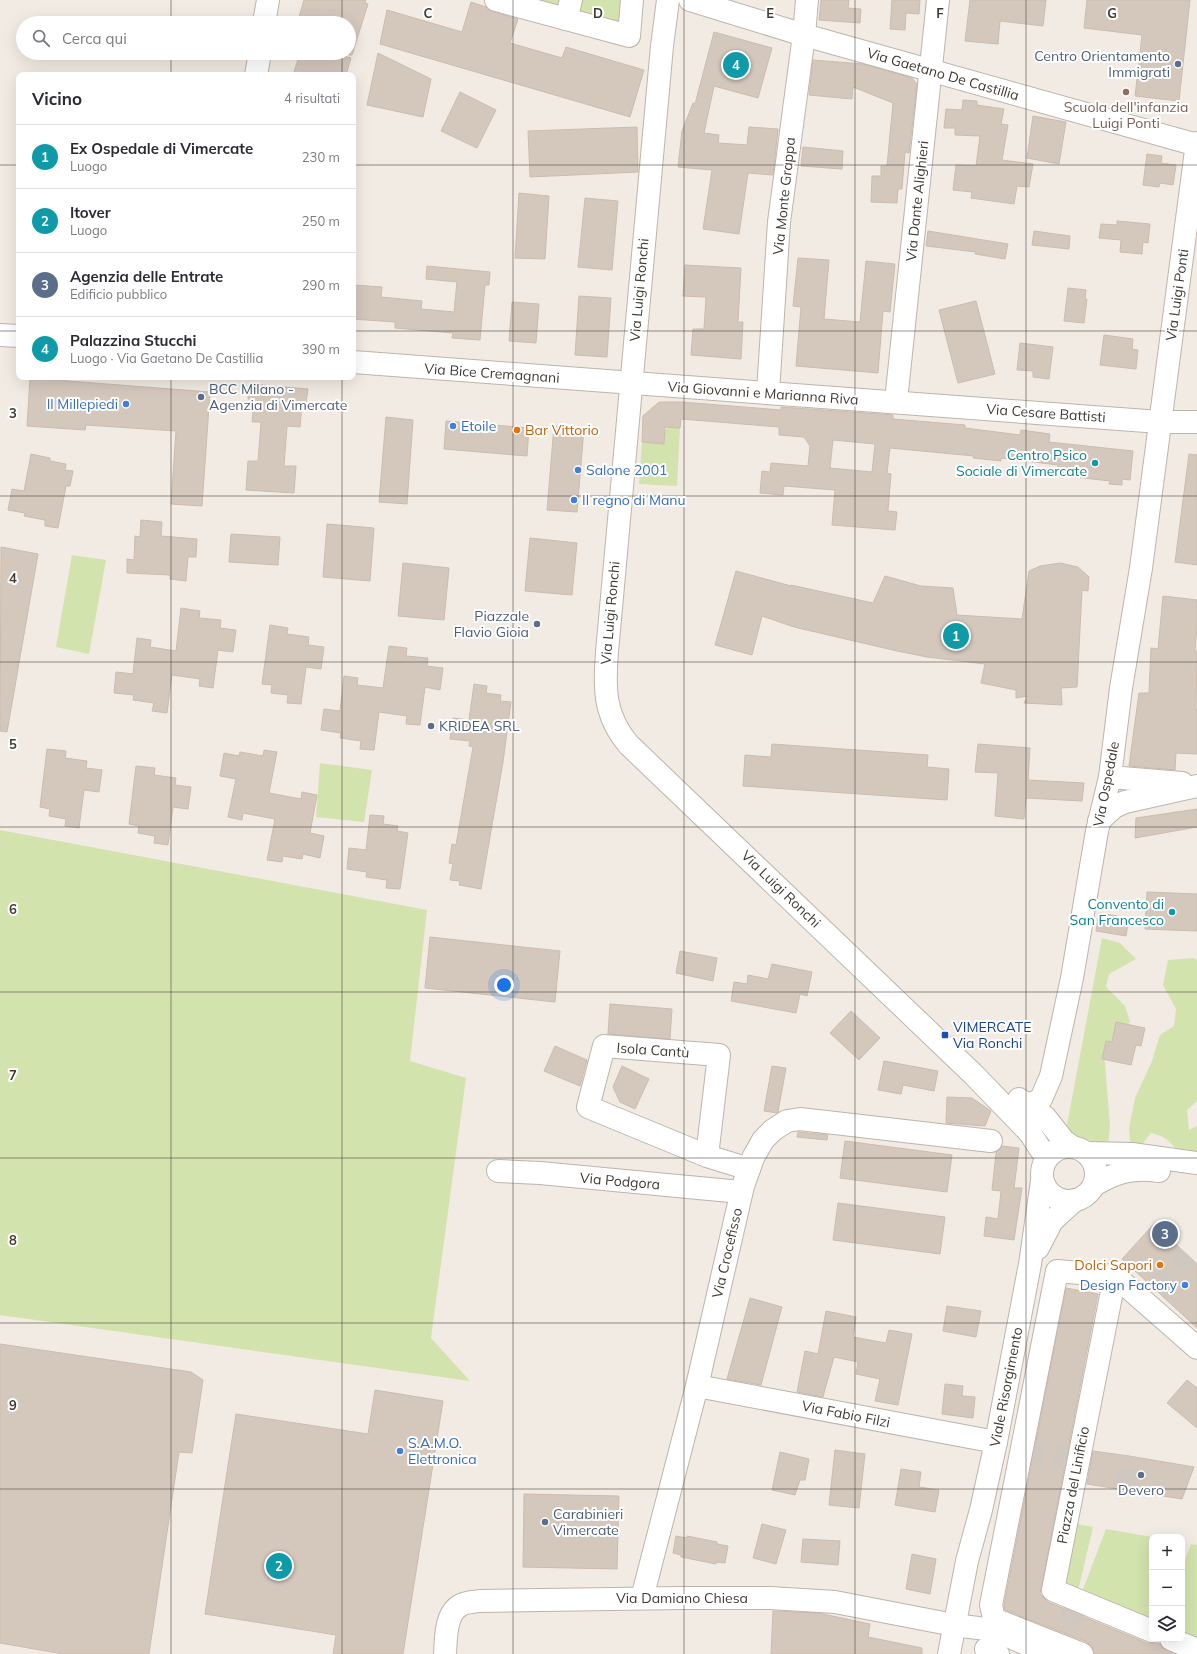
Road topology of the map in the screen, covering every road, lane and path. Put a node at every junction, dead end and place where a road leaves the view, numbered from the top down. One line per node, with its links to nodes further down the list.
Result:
1 (268, 0): 10 (street)
2 (496, 0): 9 (street)
3 (632, 0): 9 (street)
4 (660, 0): 12 (street)
5 (668, 0): 12 (street, Via Luigi Ronchi)
6 (690, 0): 11 (street, Via Gaetano De Castillia)
7 (807, 0): 11 (street, Via Monte Grappa)
8 (938, 0): 14 (street, Via Dante Alighieri)
9 (568, 10)
10 (265, 16)
11 (804, 35): 14 (street, Via Gaetano De Castillia); 19 (street, Via Monte Grappa)
12 (662, 46): 18 (street, Via Luigi Ronchi)
13 (259, 60): 15 (street)
14 (931, 70): 16 (street, Via Gaetano De Castillia); 20 (street, Via Dante Alighieri)
15 (257, 72)
16 (1197, 145): 21 (street, Via Luigi Ponti)
17 (356, 362): 18 (street, Via Bice Cremagnani)
18 (630, 384): 19 (street, Via Giovanni e Marianna Riva); 26 (street, Via Luigi Ronchi)
19 (768, 392): 20 (street, Via Giovanni e Marianna Riva)
20 (896, 401): 21 (street, Via Cesare Battisti)
21 (1160, 422): 22 (street, Via Cesare Battisti); 23 (street, Via Ospedale)
22 (1197, 422)
23 (1110, 777): 24 (street); 25 (street, Via Ospedale)
24 (1197, 785): 25 (street)
25 (1099, 821): 27 (street, Via Ospedale)
26 (974, 1075): 27 (street, Via Luigi Ronchi); 28 (street, Via Luigi Ronchi)
27 (1028, 1105): 28 (street); 30 (street, Via Luigi Ronchi)
28 (1030, 1134): 32 (street, Via Luigi Ronchi)
29 (991, 1141): 34 (street, Via Crocefisso)
30 (1079, 1150): 32 (street); 33 (street); 38 (street)
31 (707, 1156): 31 (street, Isola Cantù); 34 (street, Isola Cantù)
32 (1048, 1156): 37 (street)
33 (1197, 1163)
34 (748, 1169): 39 (street, Via Crocefisso)
35 (498, 1171): 39 (street, Via Podgora)
36 (1197, 1177): 38 (street)
37 (1042, 1181): 40 (street); 41 (street, Viale Risorgimento)
38 (1094, 1185): 40 (street)
39 (741, 1192): 44 (street, Via Crocefisso)
40 (1075, 1200): 41 (street, Viale Risorgimento)
41 (1030, 1264): 45 (street, Viale Risorgimento)
42 (1115, 1276): 43 (street); 48 (street, Piazza del Linificio); 50 (street)
43 (1197, 1348)
44 (697, 1386): 45 (street, Via Fabio Filzi); 46 (street, Via Crocefisso)
45 (996, 1442): 47 (street, Viale Risorgimento)
46 (642, 1598): 47 (street, Via Damiano Chiesa); 52 (street, Via Damiano Chiesa)
47 (960, 1626): 50 (street, Via Damiano Chiesa); 53 (street, Viale Risorgimento); 54 (street, Viale Risorgimento)
48 (1149, 1630)
49 (1178, 1642): 51 (street)
50 (1058, 1647): 55 (street)
51 (1197, 1650)
52 (445, 1654)
53 (949, 1654)
54 (960, 1654)
55 (1082, 1654)

